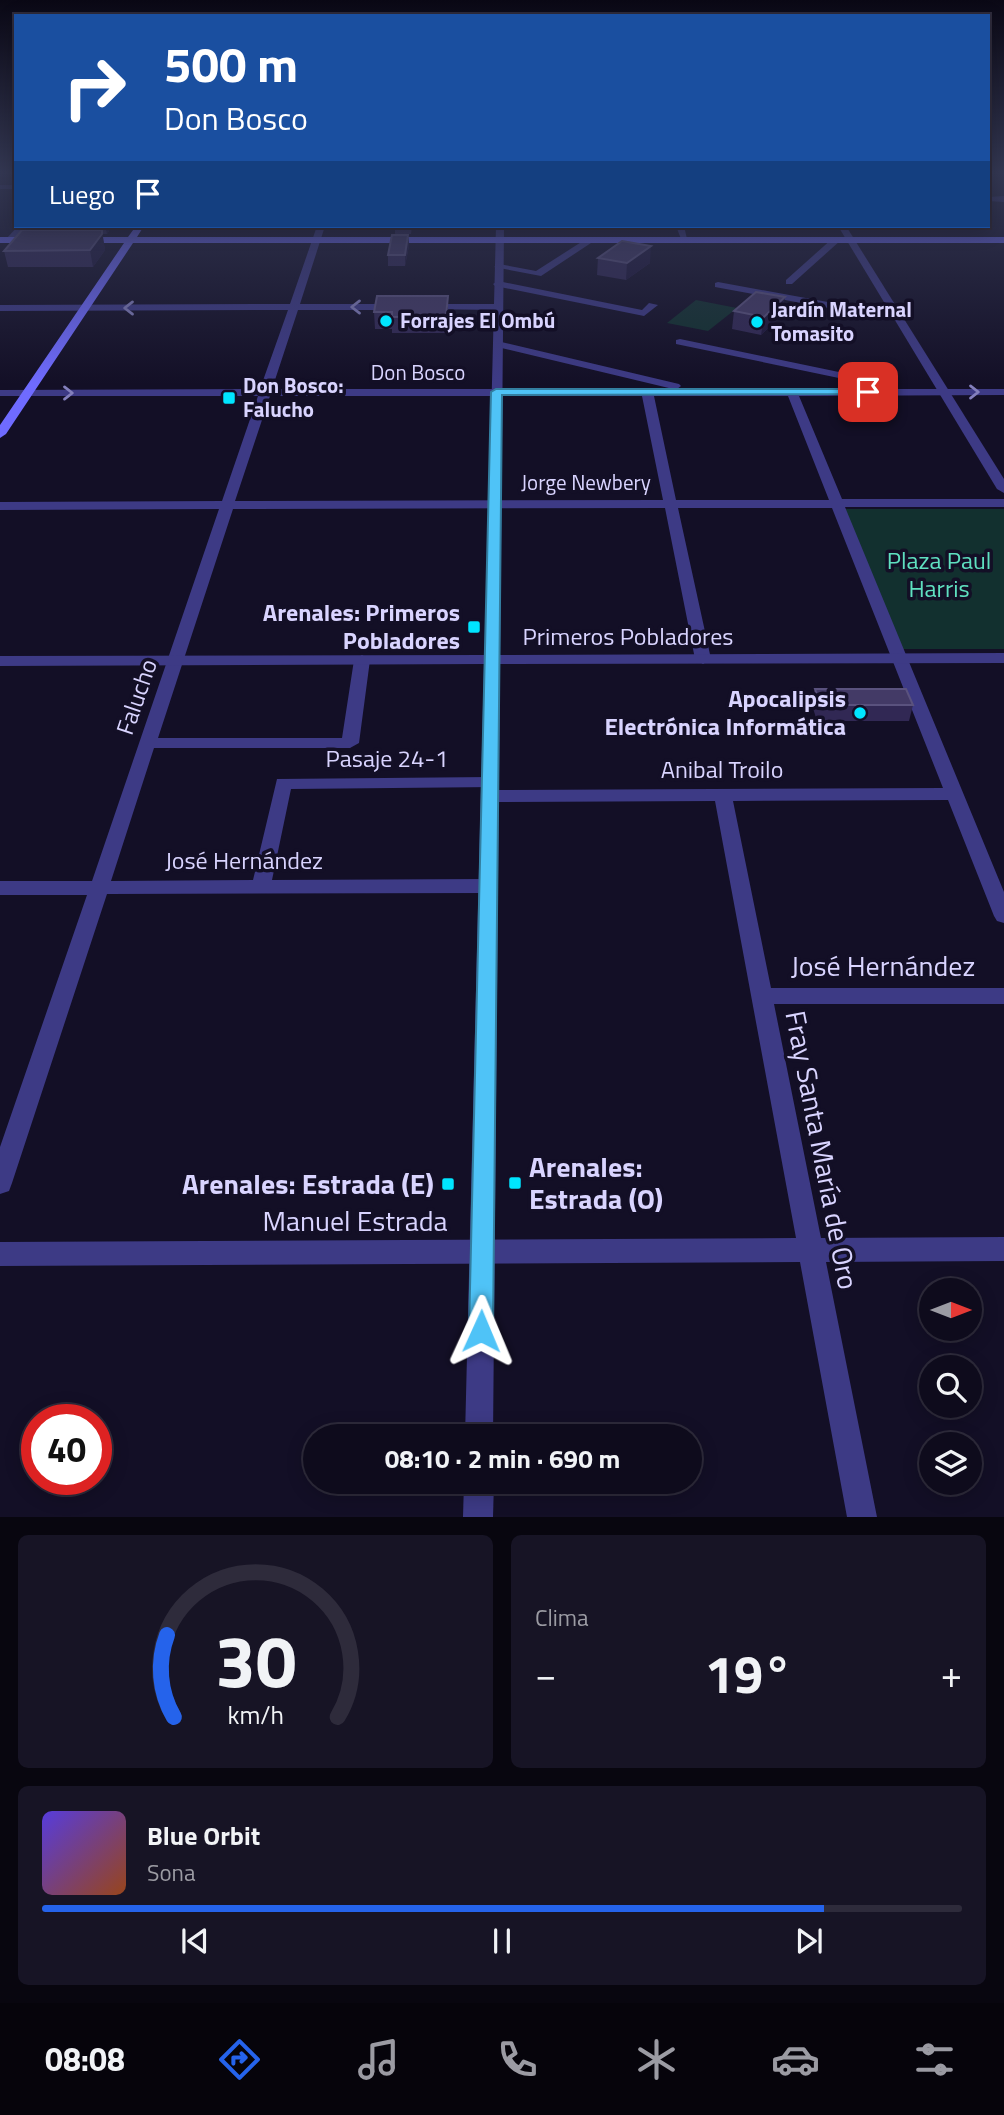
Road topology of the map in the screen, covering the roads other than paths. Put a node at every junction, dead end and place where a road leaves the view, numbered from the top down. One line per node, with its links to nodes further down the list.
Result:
1 (130, 242): 16 (main road)
2 (315, 242): 17 (street, Falucho)
3 (499, 242): 7 (street)
4 (588, 242): 7 (street)
5 (834, 242): 8 (street)
6 (851, 242): 18 (street)
7 (499, 267): 9 (street)
8 (789, 282)
9 (498, 284): 11 (street); 14 (street)
10 (718, 285): 18 (street)
11 (653, 305)
12 (402, 307): 17 (street, one-way to 17)
13 (416, 307): 14 (street)
14 (498, 307): 20 (street)
15 (0, 308): 16 (street)
16 (85, 308): 17 (street, one-way to 16); 29 (main road)
17 (293, 308): 30 (street, Falucho)
18 (899, 318): 26 (street)
19 (680, 342): 25 (street)
20 (497, 344): 21 (street); 23 (street)
21 (496, 392): 22 (street, Don Bosco); 30 (street, Don Bosco); 36 (street)
22 (647, 392): 23 (street, Don Bosco); 35 (street)
23 (703, 392): 24 (street, Don Bosco)
24 (792, 392): 25 (street, Don Bosco); 33 (street)
25 (919, 392): 26 (street, Don Bosco)
26 (944, 392): 27 (street, Don Bosco, one-way to 27); 32 (street)
27 (1004, 392)
28 (0, 393): 29 (street, Don Bosco)
29 (27, 393): 30 (street, Don Bosco, one-way to 30); 31 (main road)
30 (265, 393): 38 (street, Falucho)
31 (0, 434)
32 (1004, 489)
33 (837, 503): 34 (street, Jorge Newbery); 35 (street, Jorge Newbery); 41 (street)
34 (1004, 503)
35 (671, 504): 36 (street, Jorge Newbery); 40 (street)
36 (495, 505): 38 (street, Jorge Newbery); 44 (street)
37 (0, 506): 38 (street, Jorge Newbery)
38 (227, 506): 42 (street, Falucho)
39 (1004, 658): 41 (street, Primeros Pobladores)
40 (702, 659): 41 (street, Primeros Pobladores); 44 (street, Primeros Pobladores)
41 (900, 659): 48 (street)
42 (175, 660): 43 (street, Primeros Pobladores); 45 (street, Primeros Pobladores); 46 (street, Falucho)
43 (362, 660): 44 (street, Primeros Pobladores); 46 (street, Pasaje 24-1)
44 (492, 660): 47 (street)
45 (0, 661)
46 (147, 743): 50 (street, Falucho)
47 (490, 790): 49 (street, Anibal Troilo); 51 (street, Pasaje 24-1); 52 (street)
48 (955, 794): 49 (street, Anibal Troilo); 54 (street)
49 (723, 795): 55 (street, Fray Santa María de Oro)
50 (99, 887): 51 (street, José Hernández); 53 (street, José Hernández); 57 (street, Falucho)
51 (261, 887): 52 (street, José Hernández)
52 (488, 887): 60 (street)
53 (0, 888)
54 (1004, 916)
55 (762, 996): 56 (street, José Hernández); 59 (street, Fray Santa María de Oro)
56 (1004, 996)
57 (0, 1183)
58 (1004, 1249): 59 (street, Manuel Estrada)
59 (810, 1250): 60 (street, Manuel Estrada); 65 (street, Fray Santa María de Oro)
60 (482, 1251): 61 (street, Manuel Estrada); 62 (street)
61 (0, 1254)
62 (479, 1424)
63 (479, 1494): 64 (street)
64 (478, 1517)
65 (862, 1517)

